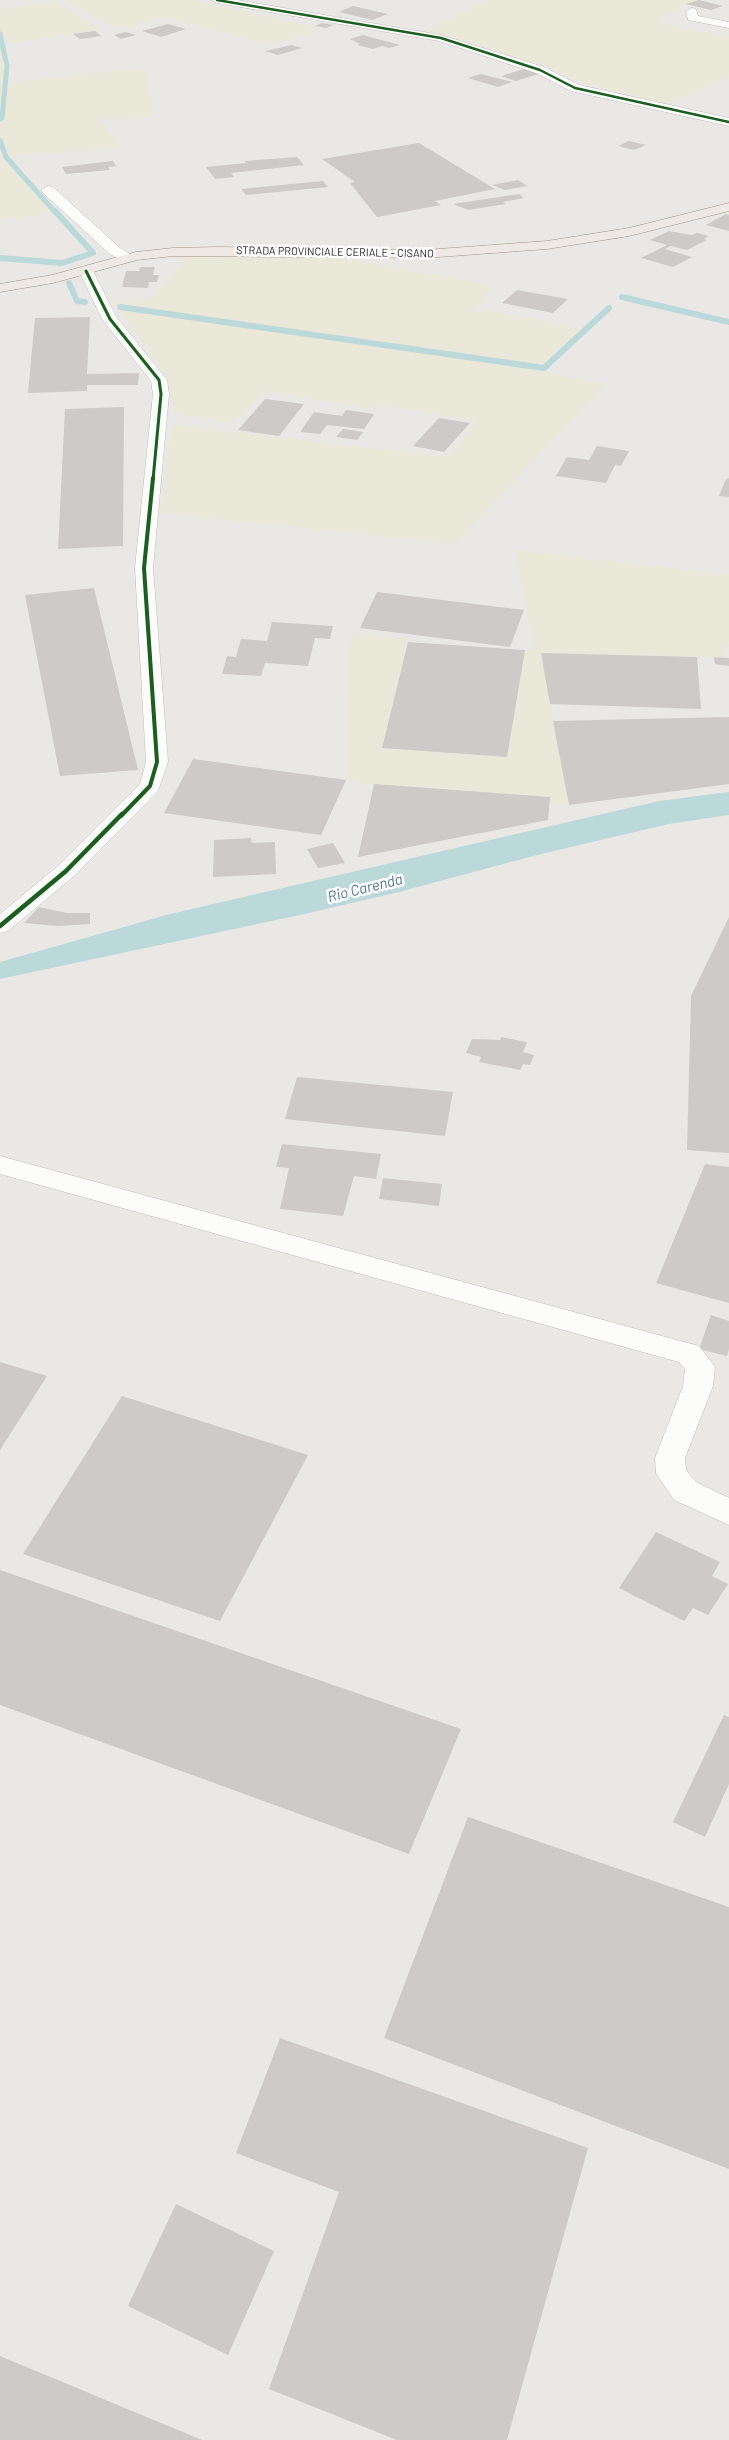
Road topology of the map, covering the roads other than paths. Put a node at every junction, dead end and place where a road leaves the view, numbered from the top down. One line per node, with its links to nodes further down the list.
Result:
1 (217, 0): 4 (street)
2 (692, 11): 3 (street)
3 (729, 26)
4 (729, 122)
5 (48, 190): 7 (street)
6 (729, 207): 7 (main road, STRADA PROVINCIALE CERIALE - CISANO)
7 (127, 258): 8 (main road, STRADA PROVINCIALE CERIALE - CISANO)
8 (86, 271): 9 (main road, STRADA PROVINCIALE CERIALE - CISANO); 10 (street)
9 (0, 288)
10 (0, 926)
11 (0, 1165): 12 (street)
12 (729, 1512)

